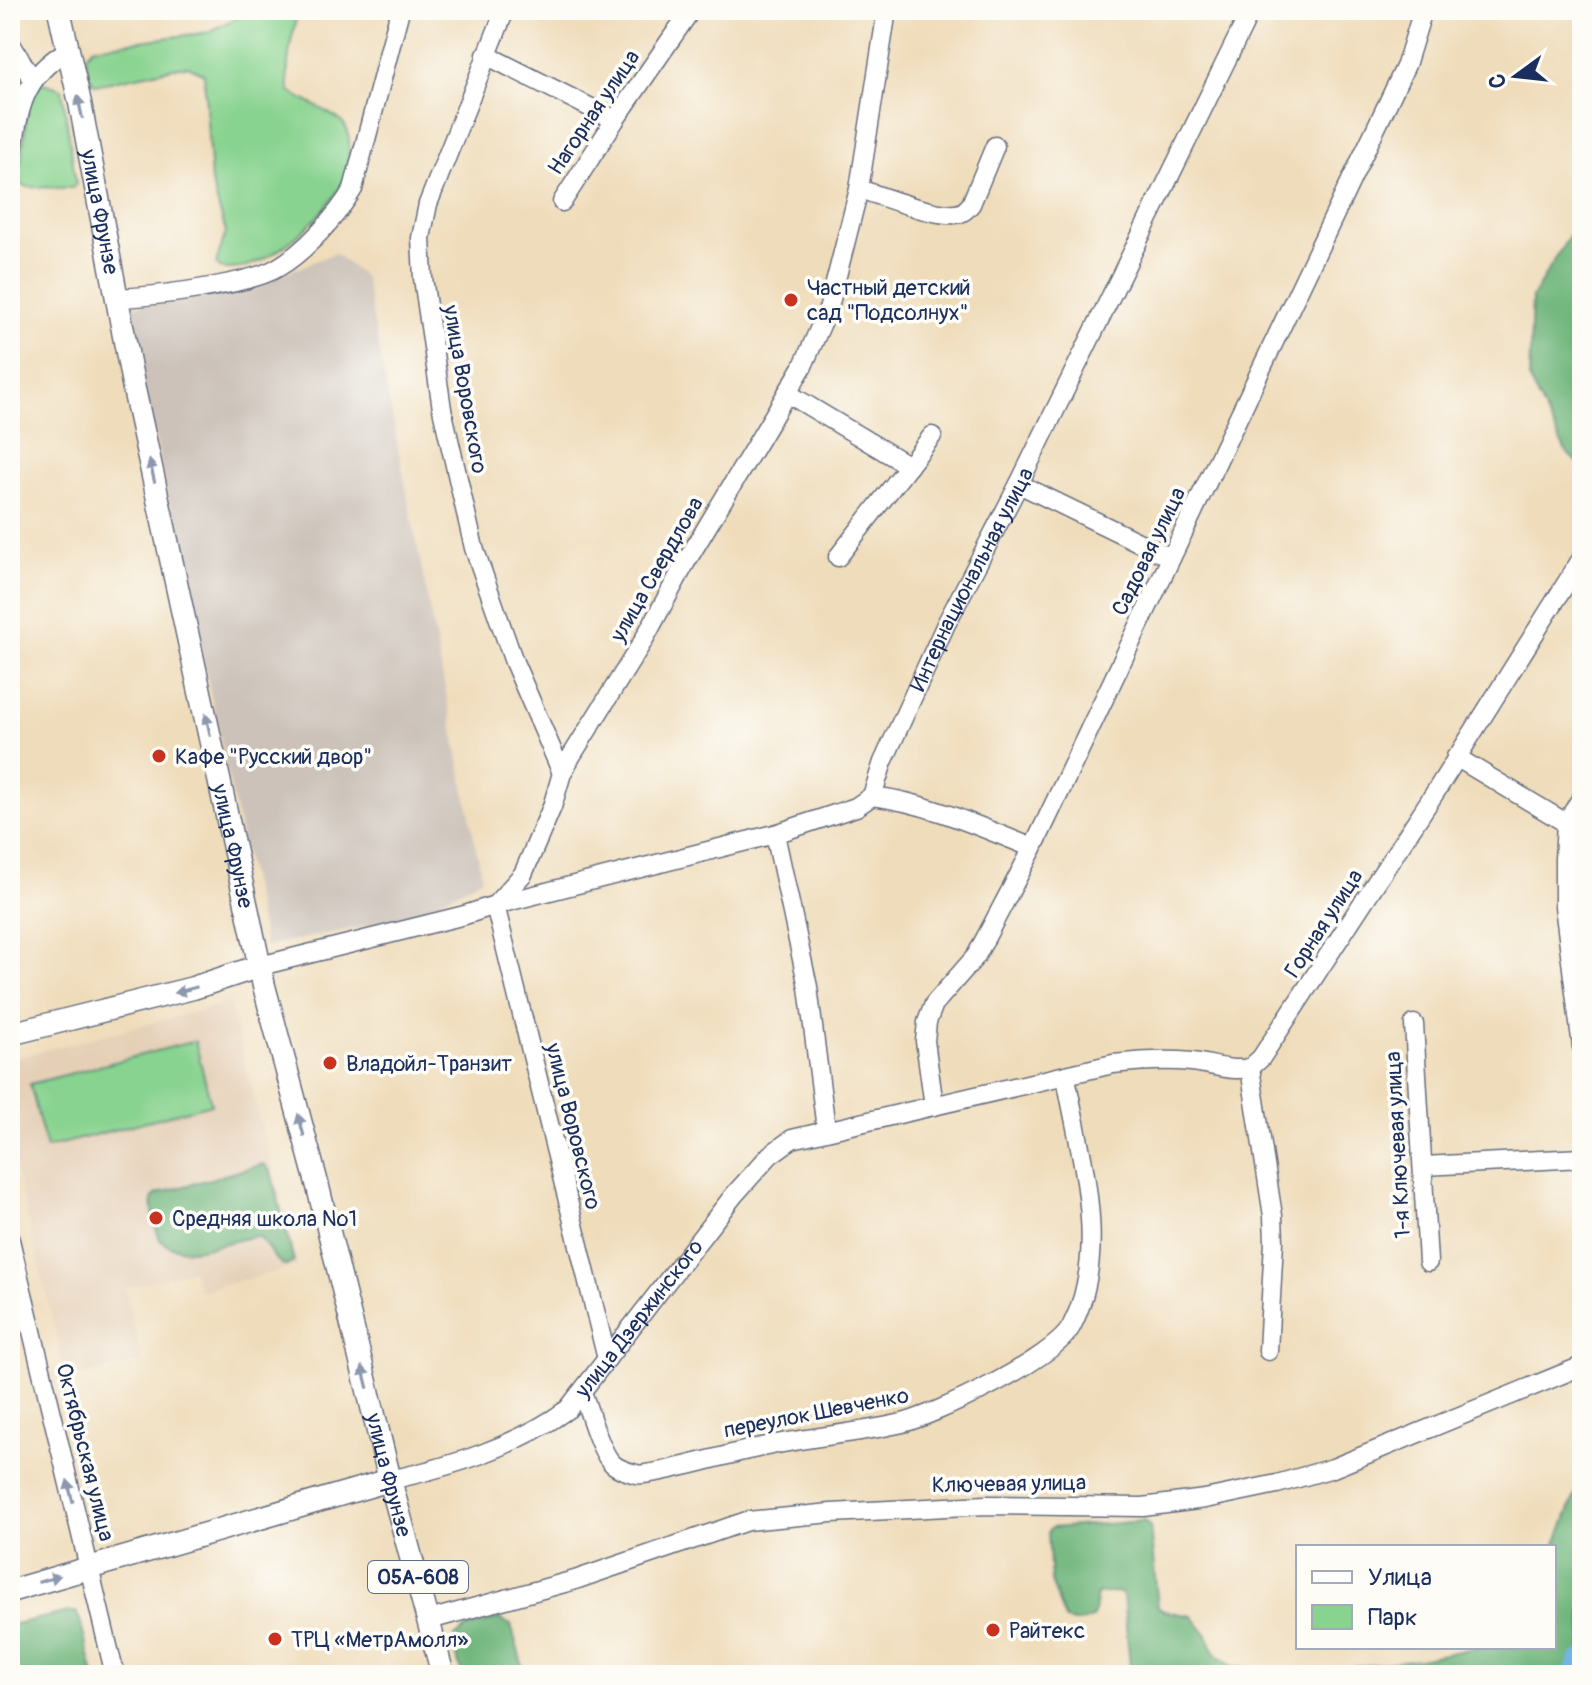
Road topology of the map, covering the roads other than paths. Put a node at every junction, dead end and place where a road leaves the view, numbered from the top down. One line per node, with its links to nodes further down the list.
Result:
1 (59, 10): 9 (main road, улица Фрунзе / 05А-608)
2 (400, 10): 17 (street)
3 (505, 10): 10 (street, улица Воровского)
4 (691, 10): 12 (street, Нагорная улица)
5 (887, 10): 15 (street, улица Свердлова)
6 (1251, 10): 21 (street, Интернациональная улица)
7 (1423, 10): 23 (street, Садовая улица)
8 (10, 42): 11 (street)
9 (67, 51): 11 (street); 17 (main road, улица Фрунзе / 05А-608, one-way to 9)
10 (486, 55): 12 (street); 26 (street, улица Воровского)
11 (32, 79): 14 (street)
12 (615, 120): 16 (street, Нагорная улица)
13 (995, 146): 15 (street)
14 (10, 173)
15 (859, 189): 18 (street, улица Свердлова)
16 (562, 202)
17 (115, 298): 33 (main road, улица Фрунзе / 05А-608, one-way to 17)
18 (787, 393): 20 (street); 26 (street, улица Свердлова)
19 (932, 436): 20 (street)
20 (909, 466): 22 (street)
21 (1019, 484): 23 (street); 27 (street, Интернациональная улица)
22 (838, 557)
23 (1171, 558): 31 (street, Садовая улица)
24 (1582, 558): 25 (street, Горная улица)
25 (1456, 757): 29 (street); 37 (street, Горная улица)
26 (562, 773): 32 (street, улица Свердлова)
27 (872, 796): 30 (street); 31 (street)
28 (1582, 797): 29 (street)
29 (1571, 832): 36 (street)
30 (775, 834): 32 (street); 40 (street)
31 (1033, 848): 39 (street, Садовая улица)
32 (495, 905): 33 (street); 46 (street, улица Воровского)
33 (260, 966): 35 (main road, one-way to 35); 49 (main road, улица Фрунзе / 05А-608, one-way to 33)
34 (1414, 1024): 42 (street, 1-я Ключевая улица)
35 (10, 1034)
36 (1582, 1047)
37 (1250, 1068): 38 (street, улица Дзержинского); 45 (street)
38 (1066, 1077): 39 (street, улица Дзержинского); 48 (street, переулок Шевченко)
39 (934, 1106): 40 (street, улица Дзержинского)
40 (826, 1129): 46 (street, улица Дзержинского)
41 (1582, 1158): 42 (street)
42 (1423, 1166): 44 (street, 1-я Ключевая улица)
43 (10, 1240): 50 (street, Октябрьская улица, one-way to 43)
44 (1428, 1262)
45 (1268, 1351)
46 (607, 1359): 48 (street, улица Дзержинского)
47 (1582, 1366): 52 (street, Ключевая улица)
48 (582, 1392): 49 (street, улица Дзержинского)
49 (390, 1480): 50 (main road, улица Дзержинского); 52 (main road, улица Фрунзе / 05А-608)
50 (89, 1566): 51 (main road, улица Дзержинского, one-way to 50); 53 (street, Октябрьская улица)
51 (10, 1591)
52 (429, 1620): 54 (main road, улица Фрунзе / 05А-608)
53 (115, 1675)
54 (443, 1675)

